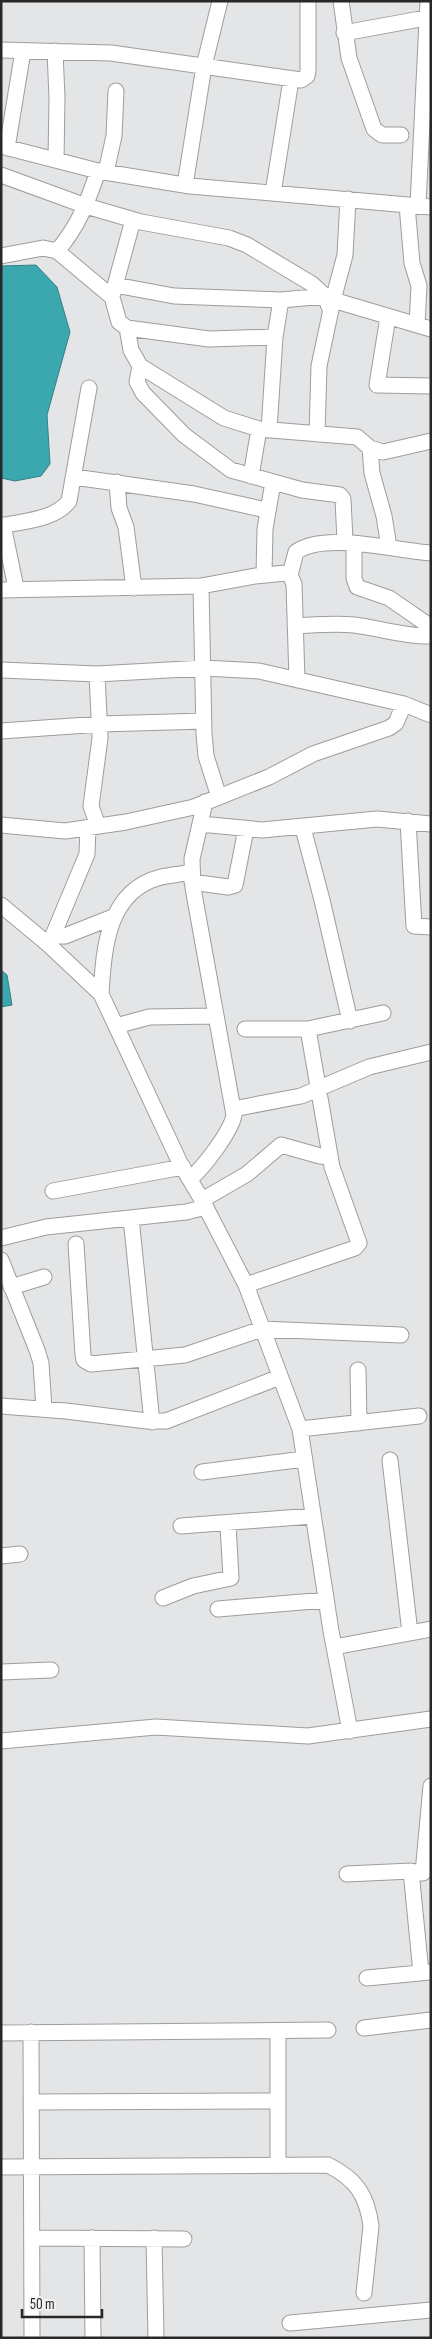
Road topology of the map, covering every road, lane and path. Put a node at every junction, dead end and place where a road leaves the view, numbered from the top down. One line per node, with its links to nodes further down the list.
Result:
1 (220, 1): 10 (street)
2 (308, 1): 11 (street)
3 (341, 1): 6 (street)
4 (428, 1): 5 (street)
5 (429, 17): 6 (street); 14 (street)
6 (344, 33): 13 (street)
7 (1, 50): 8 (street)
8 (23, 50): 9 (street); 15 (street)
9 (55, 51): 10 (street); 16 (street)
10 (204, 66): 11 (street); 19 (street)
11 (291, 80): 20 (street)
12 (116, 91): 17 (street)
13 (401, 136)
14 (427, 144): 23 (street)
15 (4, 147): 16 (street)
16 (56, 160): 17 (street)
17 (102, 172): 19 (street); 22 (street)
18 (1, 175): 22 (street)
19 (185, 185): 20 (street)
20 (273, 193): 21 (street)
21 (348, 199): 23 (street); 29 (street)
22 (86, 206): 24 (street); 25 (street)
23 (419, 206): 31 (street)
24 (133, 220): 27 (street); 29 (street)
25 (58, 251): 26 (street); 27 (street)
26 (1, 256)
27 (114, 291): 28 (street); 32 (street)
28 (281, 300): 29 (street); 33 (street)
29 (330, 302): 30 (street); 38 (street)
30 (388, 317): 31 (street); 35 (street)
31 (424, 327)
32 (127, 328): 33 (street); 34 (street)
33 (275, 337): 37 (street)
34 (140, 366): 37 (street); 41 (street)
35 (431, 386)
36 (89, 388): 42 (street)
37 (264, 429): 38 (street); 41 (street)
38 (317, 434): 40 (street)
39 (431, 441): 40 (street)
40 (370, 448): 48 (street)
41 (251, 476): 44 (street)
42 (74, 477): 43 (street); 46 (street)
43 (117, 482): 45 (street); 53 (street)
44 (273, 482): 45 (street); 47 (street)
45 (266, 510): 50 (street)
46 (2, 525): 54 (street)
47 (350, 542): 48 (street); 51 (street); 56 (street)
48 (389, 547): 49 (street)
49 (431, 553)
50 (264, 575): 51 (street); 52 (street)
51 (290, 575): 55 (street)
52 (201, 586): 53 (street); 58 (street)
53 (134, 588): 54 (street)
54 (8, 589)
55 (295, 626): 57 (street); 61 (street)
56 (431, 627)
57 (431, 636)
58 (204, 668): 60 (street); 61 (street); 64 (street)
59 (1, 670): 60 (street)
60 (97, 674): 65 (street)
61 (297, 680): 62 (street)
62 (404, 704): 63 (street); 67 (street)
63 (431, 714)
64 (204, 721): 65 (street); 67 (street)
65 (100, 724): 66 (street); 72 (street)
66 (1, 731)
67 (212, 800): 70 (street); 72 (street)
68 (408, 821): 71 (street); 73 (street); 78 (street)
69 (1, 824): 72 (street)
70 (201, 824): 74 (street); 75 (street)
71 (431, 824)
72 (93, 827): 79 (street)
73 (303, 828): 74 (street); 83 (street)
74 (246, 830): 75 (street)
75 (192, 877): 77 (street); 82 (street)
76 (1, 906): 79 (street)
77 (113, 917): 79 (street); 80 (street)
78 (431, 927)
79 (51, 940): 80 (street)
80 (101, 994): 84 (street)
81 (383, 1013): 83 (street)
82 (216, 1016): 84 (street); 89 (street)
83 (350, 1021): 86 (street)
84 (116, 1026): 91 (street)
85 (245, 1029): 86 (street)
86 (308, 1029): 88 (street)
87 (431, 1052): 88 (street)
88 (318, 1088): 89 (street); 90 (street)
89 (233, 1109): 91 (street)
90 (330, 1157): 93 (street); 99 (street)
91 (186, 1173): 92 (street); 93 (street)
92 (54, 1191)
93 (204, 1204): 94 (street); 99 (street)
94 (131, 1218): 95 (street); 103 (street)
95 (1, 1238)
96 (76, 1244): 103 (street)
97 (1, 1260): 100 (street)
98 (44, 1277): 100 (street)
99 (246, 1285): 101 (street)
100 (11, 1287): 107 (street)
101 (262, 1329): 102 (street); 103 (street); 105 (street)
102 (402, 1335)
103 (146, 1359): 109 (street)
104 (358, 1370): 110 (street)
105 (280, 1377): 109 (street); 111 (street)
106 (1, 1406): 107 (street)
107 (44, 1409): 109 (street)
108 (419, 1416): 110 (street)
109 (152, 1422)
110 (359, 1423): 111 (street)
111 (300, 1429): 112 (street)
112 (304, 1459): 114 (street); 115 (street)
113 (390, 1460): 124 (street)
114 (202, 1472)
115 (313, 1516): 116 (street); 121 (street)
116 (228, 1524): 117 (street); 120 (street)
117 (181, 1526)
118 (20, 1554): 119 (street)
119 (1, 1556)
120 (164, 1598)
121 (326, 1600): 122 (street); 125 (street)
122 (218, 1609)
123 (431, 1629): 124 (street)
124 (410, 1633): 125 (street)
125 (334, 1647): 129 (street)
126 (51, 1670): 127 (street)
127 (1, 1672)
128 (431, 1719): 129 (street)
129 (350, 1731): 130 (street)
130 (1, 1741)
131 (431, 1786): 132 (street)
132 (422, 1873): 133 (street); 134 (street)
133 (347, 1874)
134 (426, 1972): 135 (street)
135 (367, 1978)
136 (431, 2020): 137 (street)
137 (364, 2028)
138 (278, 2030): 139 (street); 140 (street); 142 (street)
139 (328, 2030)
140 (31, 2032): 141 (street); 143 (street)
141 (1, 2033)
142 (278, 2101): 143 (street); 144 (street)
143 (32, 2102): 145 (street)
144 (278, 2164): 145 (street); 151 (street)
145 (32, 2166): 146 (street); 147 (street)
146 (1, 2167)
147 (33, 2238): 148 (street); 154 (street)
148 (92, 2238): 149 (street); 155 (street)
149 (154, 2238): 150 (street); 156 (street)
150 (184, 2238)
151 (364, 2293)
152 (431, 2310): 153 (street)
153 (290, 2323)
154 (32, 2338)
155 (93, 2338)
156 (156, 2338)

